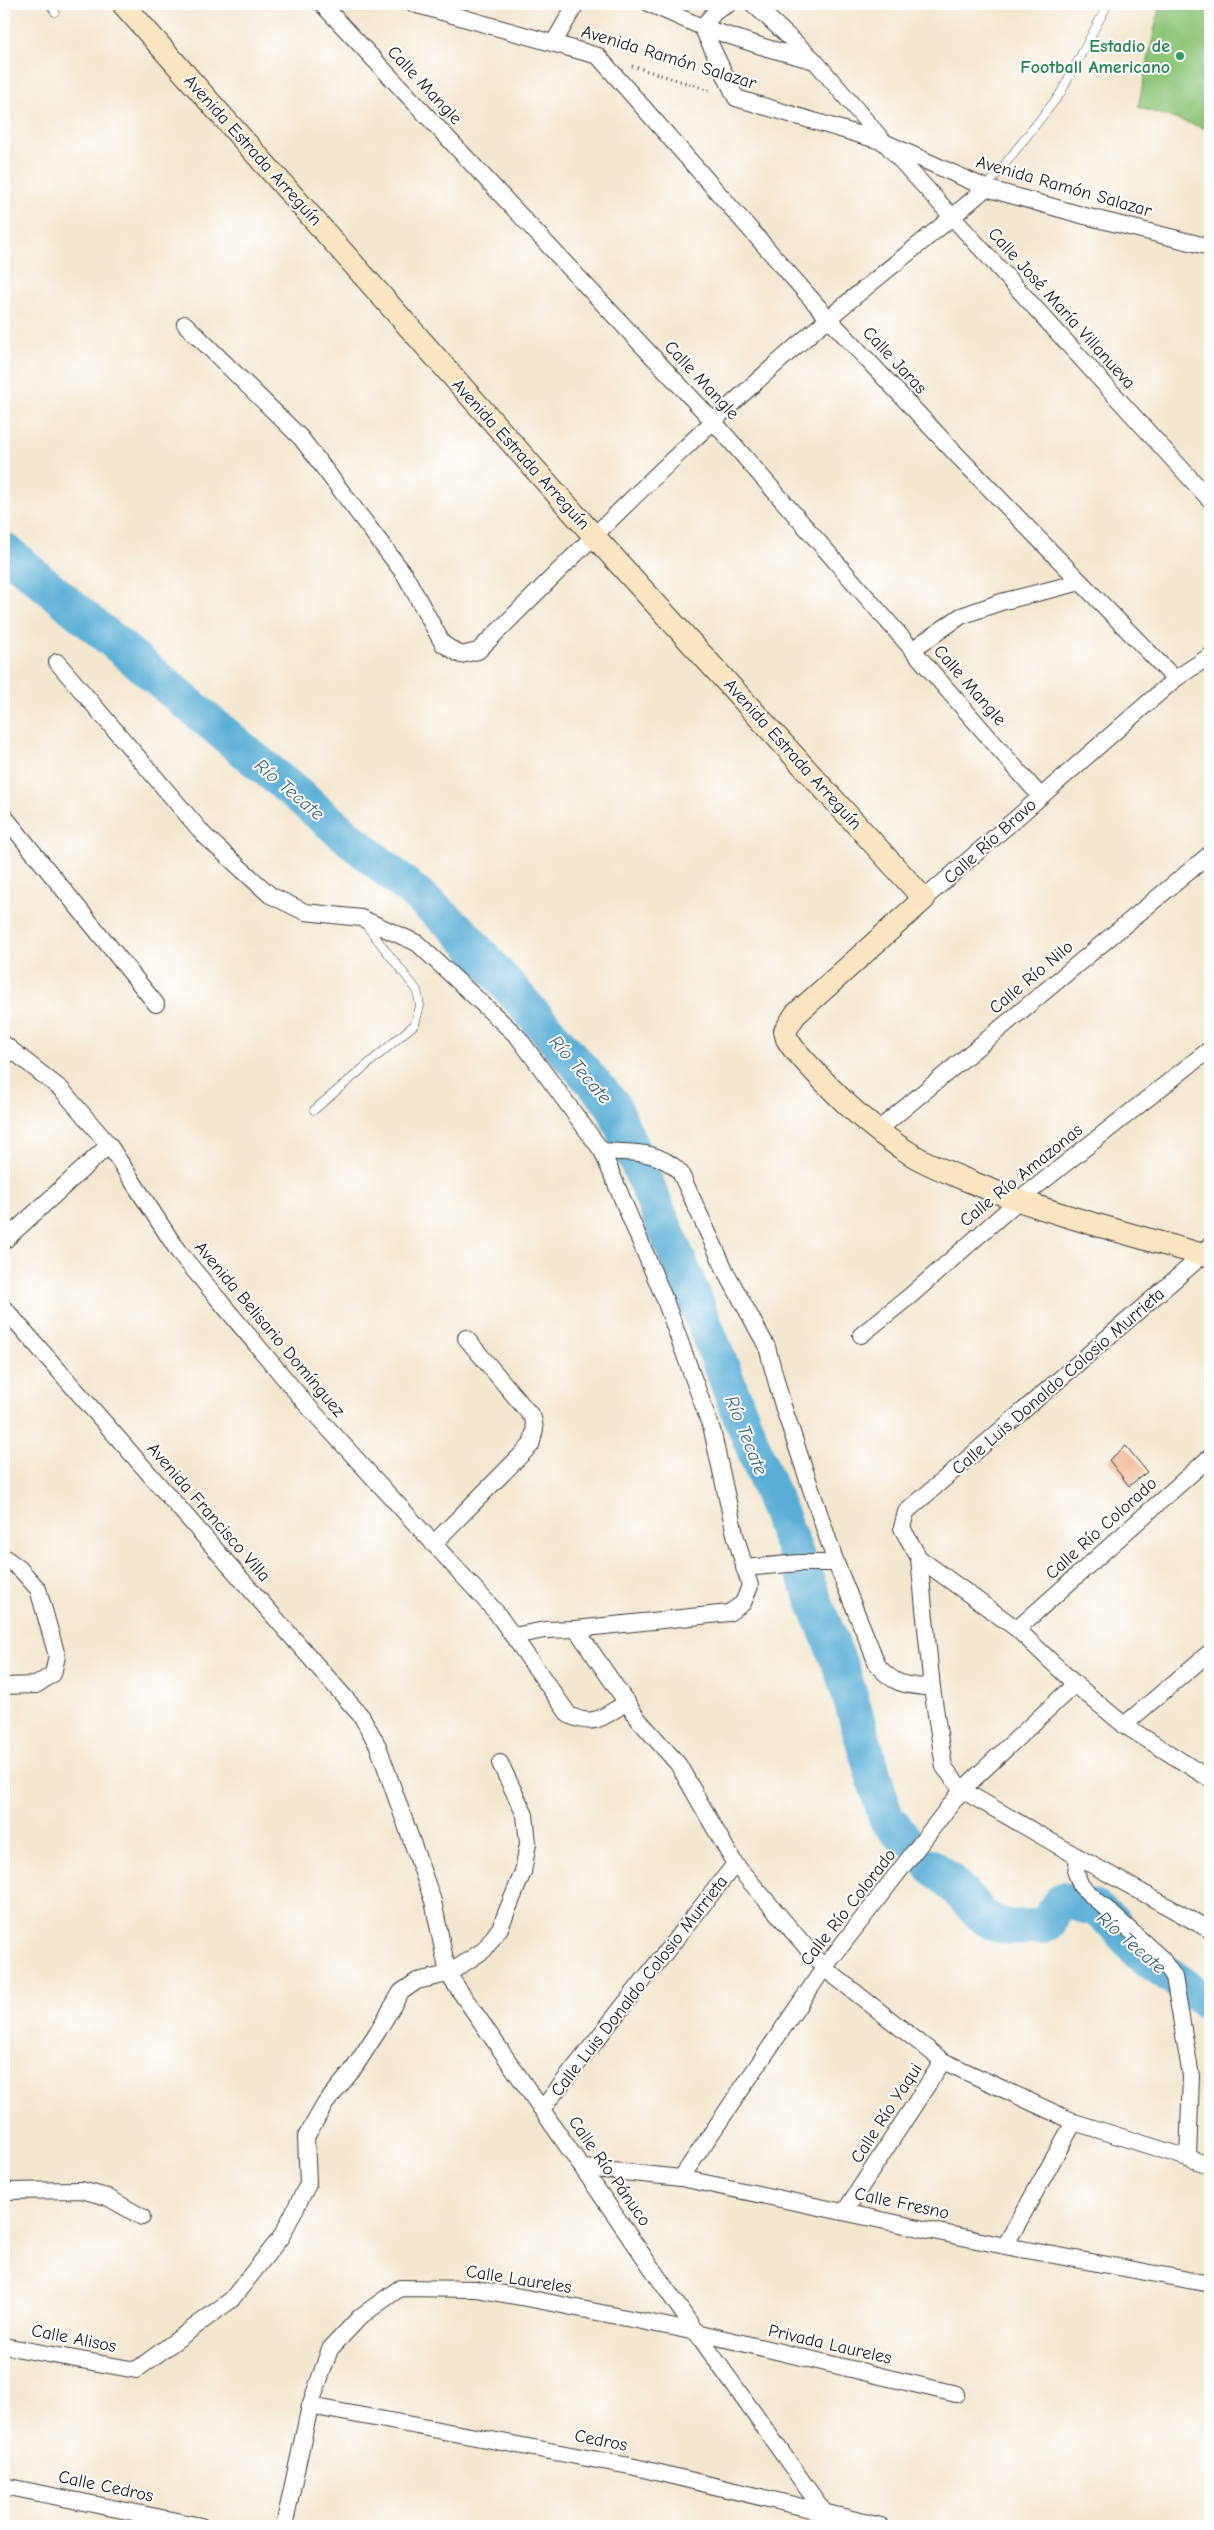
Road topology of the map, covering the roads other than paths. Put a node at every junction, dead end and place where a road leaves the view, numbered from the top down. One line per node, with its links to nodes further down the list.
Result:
1 (50, 4): 10 (lane)
2 (123, 4): 23 (street, Avenida Estrada Arreguín)
3 (322, 4): 21 (street, Calle Mangle)
4 (414, 4): 12 (street, Avenida Ramón Salazar)
5 (576, 4): 12 (street)
6 (650, 4): 11 (street, Avenida Ramón Salazar)
7 (729, 4): 11 (street)
8 (753, 4): 14 (street)
9 (1108, 4): 16 (lane)
10 (55, 12)
11 (702, 27): 14 (street, Avenida Ramón Salazar); 15 (street, Avenida Ramón Salazar)
12 (554, 42): 13 (street, Avenida Ramón Salazar)
13 (598, 56): 19 (street, Calle Jaras)
14 (815, 60): 15 (street, Avenida Ramón Salazar)
15 (884, 142): 16 (street, Avenida Ramón Salazar); 17 (street, Calle José María Villanueva)
16 (986, 188): 17 (street); 18 (street, Avenida Ramón Salazar)
17 (952, 218): 19 (street); 22 (street, Calle José María Villanueva)
18 (1210, 247)
19 (828, 318): 21 (street); 24 (street, Calle Jaras)
20 (185, 324): 23 (street)
21 (714, 422): 23 (street); 25 (street, Calle Mangle)
22 (1210, 499)
23 (594, 536): 32 (street, Avenida Estrada Arreguín)
24 (1080, 582): 25 (street); 28 (street, Calle Jaras)
25 (913, 649): 29 (street, Calle Mangle)
26 (1210, 656): 28 (street, Calle Río Bravo)
27 (57, 662): 33 (street)
28 (1175, 680): 29 (street, Calle Río Bravo)
29 (1040, 796): 32 (street, Calle Río Bravo)
30 (4, 816): 34 (street)
31 (1210, 854): 38 (street, Calle Río Nilo)
32 (924, 899): 38 (street, Calle Río Bravo)
33 (361, 918): 37 (lane); 40 (street)
34 (156, 1004)
35 (4, 1044): 39 (street, Avenida Belisario Domínguez)
36 (1210, 1049): 41 (street, Calle Río Amazonas)
37 (314, 1110)
38 (878, 1130): 41 (street)
39 (109, 1145): 42 (street); 48 (street, Avenida Belisario Domínguez)
40 (602, 1151): 51 (street); 52 (street)
41 (1018, 1201): 43 (street); 45 (street, Calle Río Amazonas)
42 (4, 1241)
43 (1208, 1254): 50 (street, Calle Luis Donaldo Colosio Murrieta)
44 (4, 1308): 62 (street, Avenida Francisco Villa)
45 (861, 1335)
46 (466, 1338): 48 (street)
47 (1210, 1457): 54 (street, Calle Río Colorado)
48 (433, 1544): 55 (street, Avenida Belisario Domínguez)
49 (4, 1557): 58 (street)
50 (919, 1558): 54 (street); 59 (street)
51 (836, 1563): 52 (street); 59 (street)
52 (744, 1568): 53 (street)
53 (576, 1629): 55 (street); 60 (street)
54 (1018, 1629): 57 (street)
55 (513, 1636): 60 (street, Avenida Belisario Domínguez)
56 (1210, 1652): 61 (street)
57 (1075, 1684): 61 (street); 65 (street, Calle Río Colorado)
58 (4, 1686)
59 (932, 1688): 65 (street)
60 (626, 1702): 67 (street)
61 (1124, 1725): 64 (street)
62 (378, 1746): 70 (street, Calle Río Pánuco)
63 (500, 1762): 70 (street)
64 (1210, 1779)
65 (962, 1790): 66 (street); 69 (street, Calle Río Colorado)
66 (1078, 1858): 68 (street); 74 (street)
67 (735, 1864): 69 (street); 72 (street, Calle Luis Donaldo Colosio Murrieta)
68 (1210, 1930)
69 (824, 1968): 71 (street); 77 (street, Calle Río Colorado)
70 (448, 1974): 72 (street, Calle Río Pánuco); 84 (street, Calle Alisos)
71 (943, 2061): 73 (street); 79 (street, Calle Río Yaqui)
72 (542, 2109): 76 (street, Calle Río Pánuco)
73 (1074, 2122): 74 (street); 81 (street)
74 (1188, 2158): 75 (street)
75 (1210, 2165)
76 (584, 2168): 77 (street, Calle Fresno); 83 (street, Calle Río Pánuco)
77 (681, 2178): 79 (street, Calle Fresno)
78 (4, 2191): 80 (street)
79 (845, 2211): 81 (street, Calle Fresno)
80 (142, 2218)
81 (1005, 2246): 82 (street, Calle Fresno)
82 (1210, 2284)
83 (696, 2332): 85 (street, Privada Laureles); 86 (street, Calle Laureles); 88 (street, Calle Río Pánuco)
84 (4, 2346)
85 (956, 2394)
86 (310, 2406): 88 (street, Cedros); 90 (street, Calle Laureles)
87 (4, 2486): 89 (street, Calle Cedros)
88 (824, 2512): 91 (street, Cedros)
89 (201, 2526)
90 (284, 2526)
91 (882, 2526)

